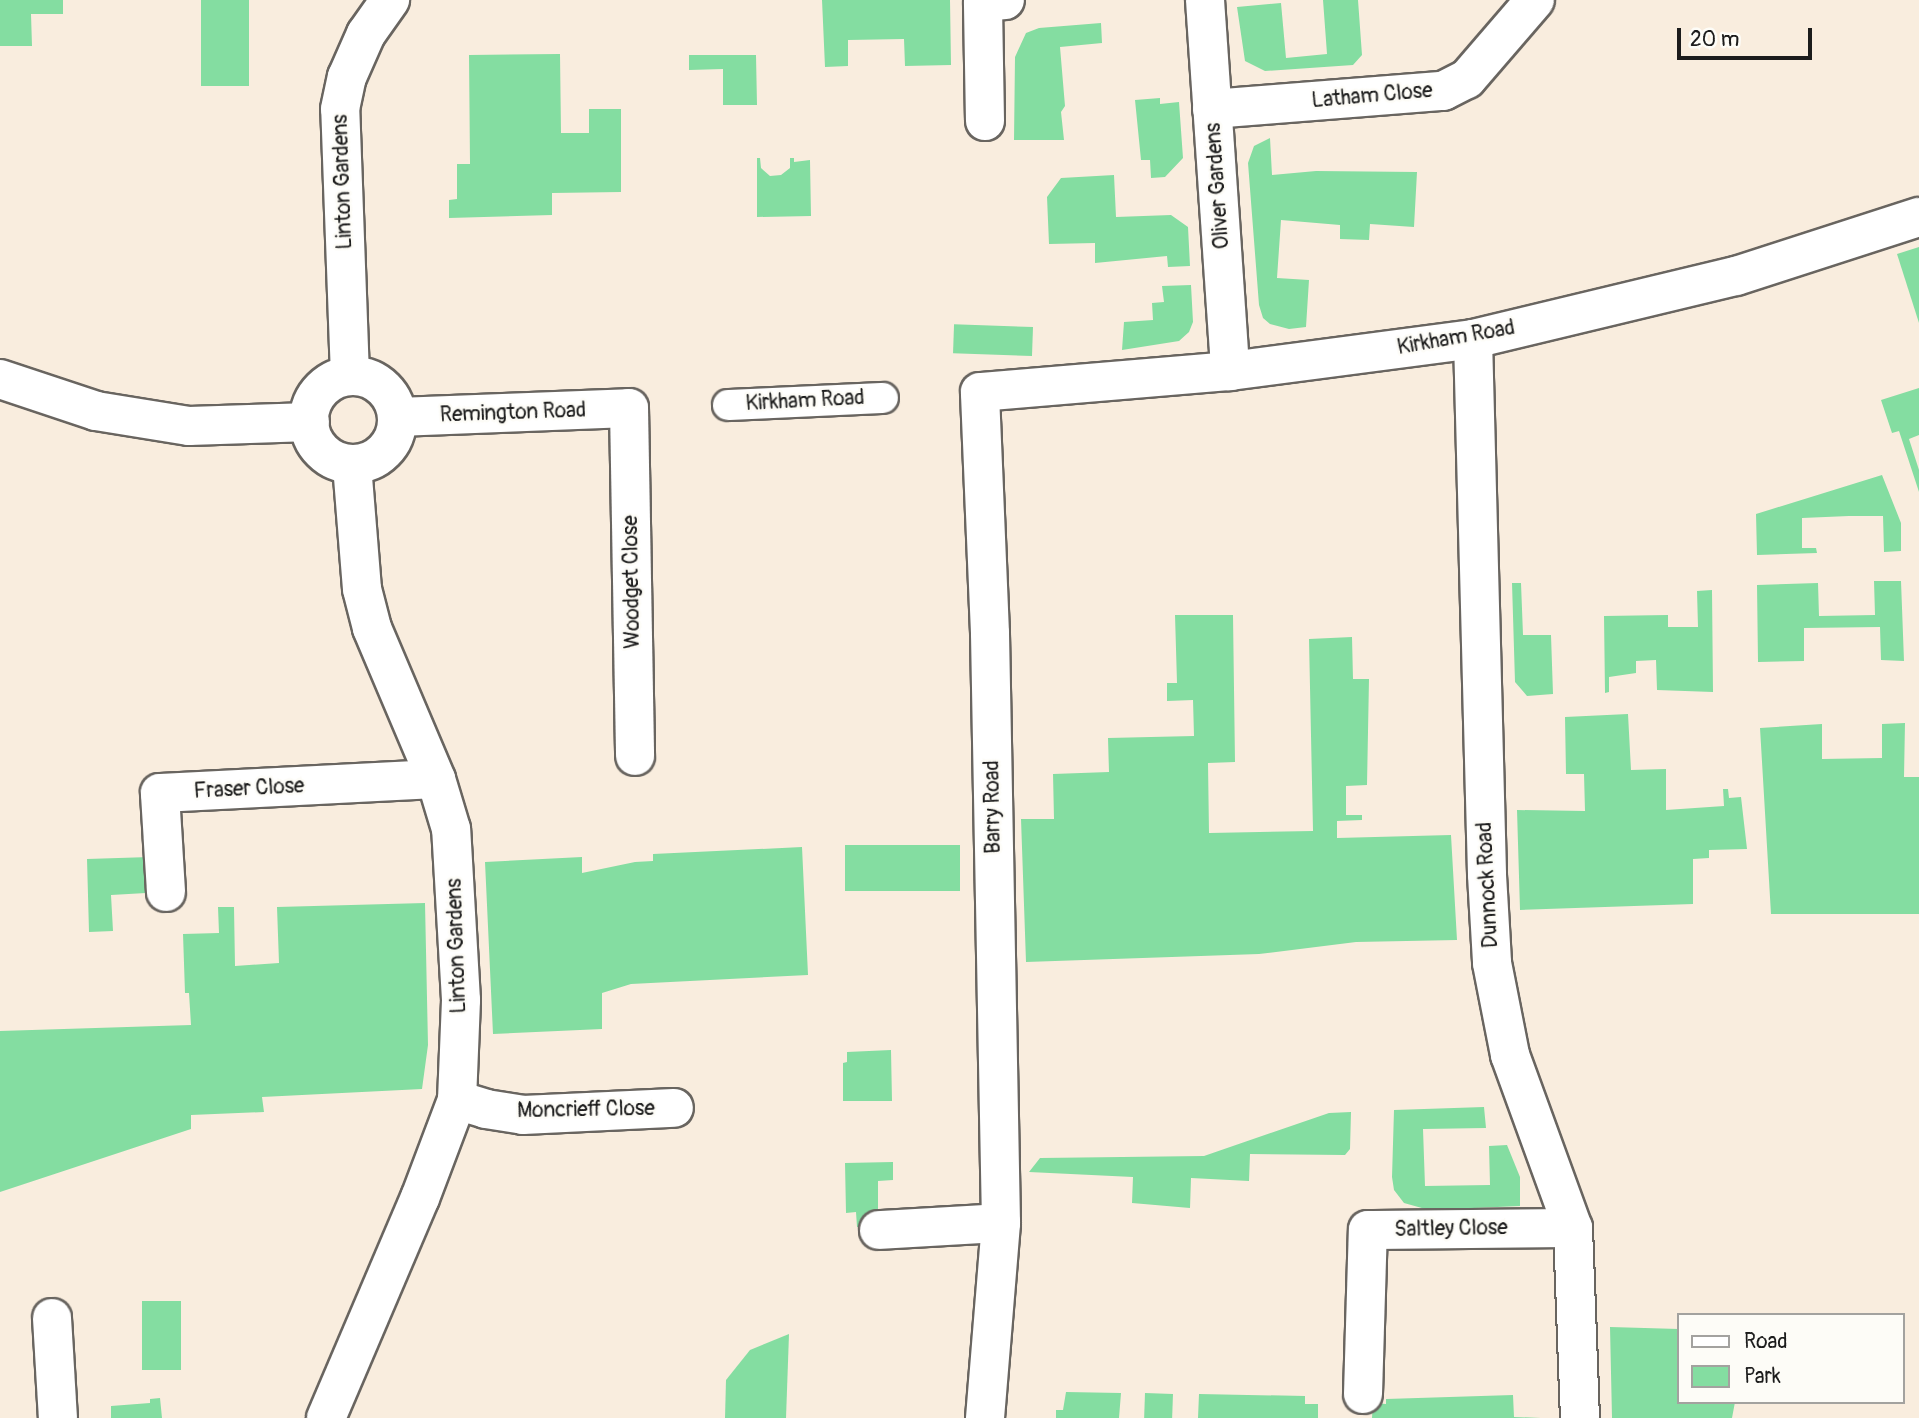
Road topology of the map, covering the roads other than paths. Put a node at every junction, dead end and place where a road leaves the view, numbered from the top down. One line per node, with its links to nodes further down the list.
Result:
1 (390, 0): 10 (street, Linton Gardens)
2 (1205, 0): 5 (street, Oliver Gardens)
3 (1535, 0): 5 (street, Latham Close)
4 (990, 1): 6 (street)
5 (1212, 109): 9 (street, Oliver Gardens)
6 (985, 121)
7 (1919, 217): 8 (street, Kirkham Road)
8 (1473, 339): 9 (street, Kirkham Road); 25 (street, Dunnock Road)
9 (1230, 371): 12 (street, Kirkham Road)
10 (350, 376): 16 (street); 17 (street)
11 (0, 379): 17 (street)
12 (980, 392): 24 (street, Barry Road)
13 (883, 398): 14 (street, Kirkham Road)
14 (727, 405)
15 (629, 408): 16 (street, Remington Road); 19 (street, Woodget Close)
16 (397, 417): 18 (street)
17 (310, 422): 18 (street)
18 (352, 464): 20 (street, Linton Gardens)
19 (635, 756)
20 (436, 779): 21 (street, Fraser Close); 22 (street, Linton Gardens)
21 (166, 892)
22 (457, 1100): 23 (street, Moncrieff Close); 30 (street, Linton Gardens)
23 (674, 1108)
24 (1001, 1223): 26 (street); 31 (street, Barry Road)
25 (1573, 1228): 28 (street, Saltley Close); 32 (street, Dunnock Road)
26 (879, 1230)
27 (52, 1318): 29 (street)
28 (1363, 1394)
29 (58, 1418)
30 (326, 1418)
31 (985, 1418)
32 (1580, 1418)

